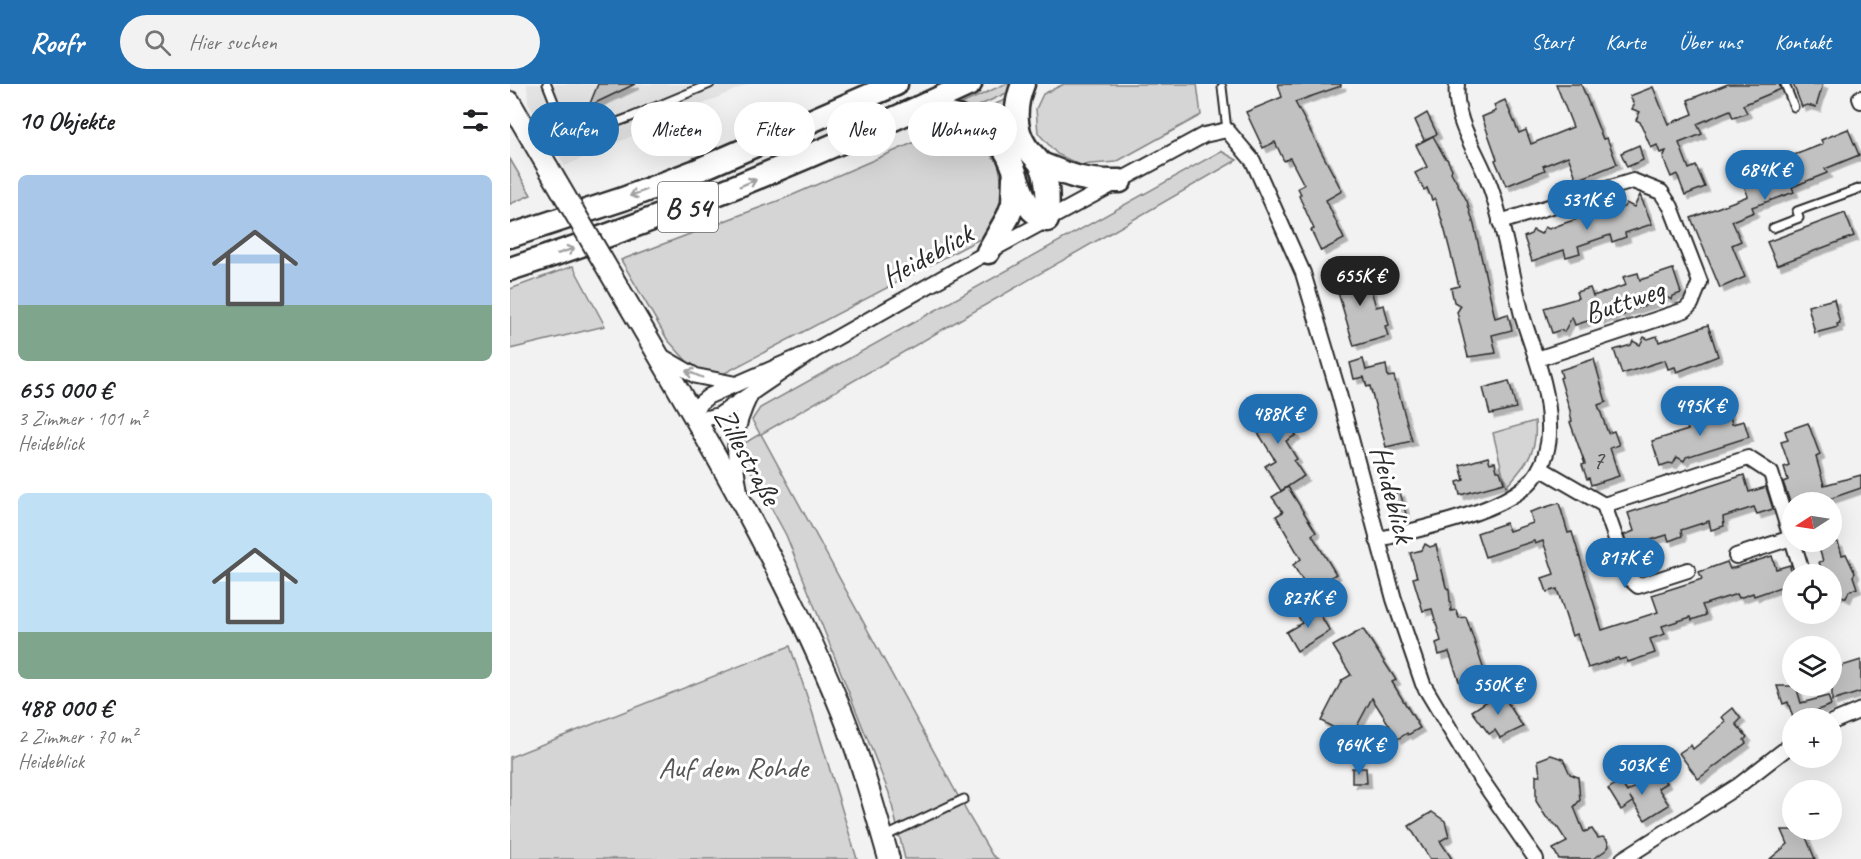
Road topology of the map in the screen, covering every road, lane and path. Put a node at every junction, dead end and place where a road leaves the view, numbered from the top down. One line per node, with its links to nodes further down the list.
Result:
1 (547, 84): 2 (lane)
2 (710, 84)
3 (886, 84): 10 (highway)
4 (896, 84): 10 (highway, B 54)
5 (970, 84): 13 (highway, B 54)
6 (1023, 84): 15 (highway)
7 (1457, 84): 20 (street)
8 (1785, 84): 12 (lane)
9 (1222, 87): 14 (lane)
10 (867, 97): 22 (highway, B 54, one-way to 22)
11 (510, 102): 26 (main road, Zillestraße, bridge)
12 (1794, 107)
13 (898, 117): 16 (highway); 24 (highway, B 54, one-way to 13)
14 (1227, 130): 17 (street, Heideblick); 35 (street, Heideblick)
15 (1041, 164): 17 (highway); 19 (highway)
16 (1014, 171): 19 (highway); 23 (highway)
17 (1120, 181): 19 (street, Heideblick)
18 (1861, 188): 21 (lane)
19 (1047, 220): 23 (street, Heideblick)
20 (1500, 222): 27 (street); 27 (street, Buttweg)
21 (1773, 228)
22 (510, 236)
23 (988, 252): 25 (street, Heideblick)
24 (510, 269)
25 (815, 350): 28 (street, Heideblick); 29 (street, Heideblick)
26 (656, 353): 28 (street, one-way to 26); 30 (main road, Zillestraße)
27 (1537, 359): 31 (street)
28 (736, 384): 30 (street, Heideblick)
29 (752, 392): 30 (street, Heideblick); 33 (street)
30 (692, 416): 33 (main road, Zillestraße)
31 (1540, 468): 32 (street); 35 (street)
32 (1604, 505): 34 (street); 38 (street)
33 (744, 508): 43 (main road, Zillestraße)
34 (1782, 508)
35 (1377, 540): 45 (street, Heideblick)
36 (1782, 543): 37 (street)
37 (1736, 556)
38 (1688, 570)
39 (1861, 710): 40 (street)
40 (1842, 718)
41 (1782, 752): 46 (street)
42 (964, 799): 43 (lane)
43 (883, 837): 44 (main road, Zillestraße)
44 (890, 859)
45 (1536, 859)
46 (1623, 859)

